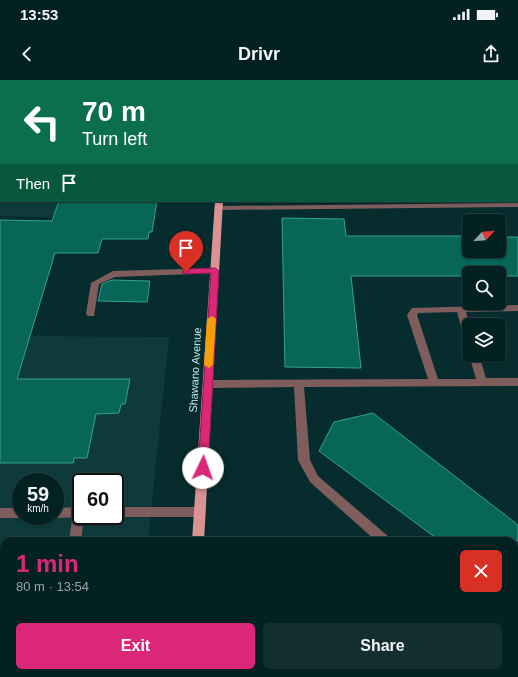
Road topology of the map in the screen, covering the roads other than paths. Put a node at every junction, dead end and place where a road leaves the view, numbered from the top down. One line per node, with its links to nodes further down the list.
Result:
1 (218, 204): 2 (street); 3 (main road, Shawano Avenue)
2 (518, 205)
3 (215, 271): 6 (street); 13 (main road, Shawano Avenue)
4 (518, 308): 5 (street)
5 (461, 309): 7 (street); 9 (street)
6 (92, 314)
7 (464, 318)
8 (476, 362): 10 (street)
9 (434, 382): 10 (street); 12 (street)
10 (482, 382): 11 (street)
11 (518, 382)
12 (299, 383): 13 (street); 21 (street)
13 (208, 384): 15 (main road, Shawano Avenue)
14 (124, 512): 15 (street)
15 (200, 512): 20 (main road, Shawano Avenue)
16 (0, 513): 17 (street)
17 (12, 513)
18 (78, 525): 19 (street)
19 (76, 537)
20 (198, 537)
21 (380, 537)

